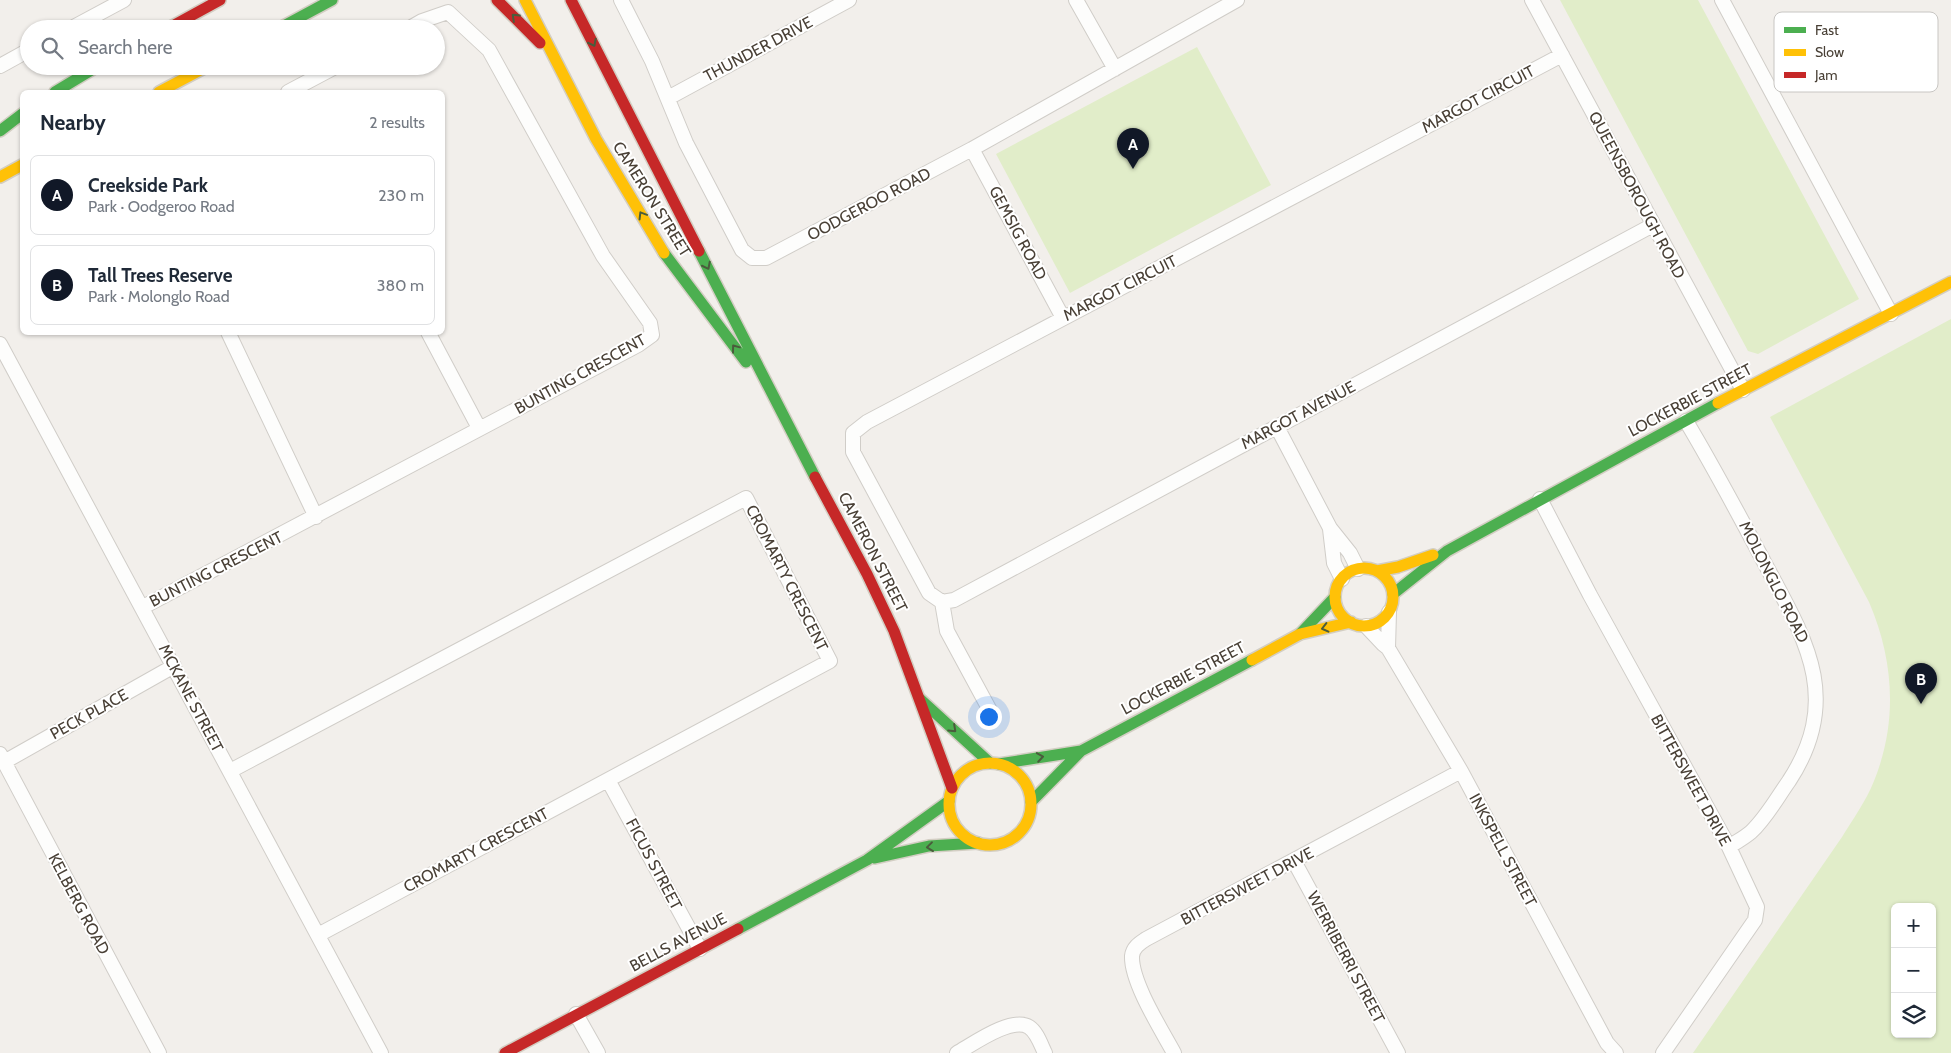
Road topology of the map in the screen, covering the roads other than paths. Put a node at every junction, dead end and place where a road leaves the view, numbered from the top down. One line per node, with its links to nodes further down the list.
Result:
1 (124, 0): 13 (street)
2 (220, 0): 14 (street)
3 (332, 0): 15 (street)
4 (497, 0): 19 (street, one-way to 4)
5 (525, 0): 19 (street, CAMERON STREET)
6 (571, 0): 42 (street, CAMERON STREET, one-way to 42)
7 (621, 0): 28 (street, OODGEROO ROAD)
8 (849, 0): 28 (street, THUNDER DRIVE)
9 (1076, 0): 21 (street)
10 (1237, 0): 21 (street, OODGEROO ROAD)
11 (1532, 0): 18 (street, QUEENSBOROUGH ROAD)
12 (1722, 0): 36 (street)
13 (87, 20)
14 (183, 20)
15 (295, 20)
16 (425, 20): 45 (street, BUNTING CRESCENT)
17 (20, 55): 20 (street)
18 (1562, 55): 34 (street, QUEENSBOROUGH ROAD); 37 (street, MARGOT CIRCUIT)
19 (556, 61): 42 (street, CAMERON STREET, one-way to 19)
20 (0, 66)
21 (1115, 69): 31 (street, OODGEROO ROAD)
22 (83, 75): 25 (street)
23 (191, 75): 26 (street)
24 (322, 75): 27 (street)
25 (58, 90)
26 (163, 90)
27 (296, 90)
28 (668, 98): 31 (street, OODGEROO ROAD)
29 (20, 116): 30 (street)
30 (0, 131)
31 (972, 149): 37 (street, GEMSIG ROAD)
32 (20, 166): 33 (street)
33 (0, 177)
34 (1653, 225): 41 (street, QUEENSBOROUGH ROAD); 44 (street, MARGOT AVENUE)
35 (1951, 282): 36 (street, LOCKERBIE STREET)
36 (1891, 314): 41 (street, LOCKERBIE STREET)
37 (1064, 318): 55 (street, MARGOT CIRCUIT)
38 (229, 335): 47 (street)
39 (430, 335): 45 (street)
40 (0, 344): 56 (street, MCKANE STREET)
41 (1743, 390): 43 (street, LOCKERBIE STREET)
42 (775, 401): 63 (street, CAMERON STREET)
43 (1686, 421): 46 (street, LOCKERBIE STREET); 75 (street, MOLONGLO ROAD)
44 (1277, 427): 48 (street); 55 (street, MARGOT AVENUE)
45 (479, 428): 47 (street, BUNTING CRESCENT)
46 (1540, 499): 49 (street, LOCKERBIE STREET); 75 (street, BITTERSWEET DRIVE)
47 (316, 517): 56 (street, BUNTING CRESCENT)
48 (1330, 528): 50 (street); 52 (street)
49 (1446, 551): 51 (street); 53 (street)
50 (1358, 569): 51 (street); 52 (street)
51 (1377, 571): 53 (street)
52 (1342, 579): 54 (street)
53 (1393, 594): 57 (street)
54 (1335, 597): 58 (street); 60 (street)
55 (942, 602): 64 (street)
56 (143, 607): 62 (street, MCKANE STREET)
57 (1389, 612): 59 (street); 61 (street)
58 (1351, 622): 59 (street); 60 (street, one-way to 60)
59 (1366, 626): 61 (street, INKSPELL STREET)
60 (1300, 634): 65 (street, LOCKERBIE STREET)
61 (1388, 648): 69 (street, INKSPELL STREET)
62 (174, 666): 66 (street, PECK PLACE); 68 (street, MCKANE STREET)
63 (917, 696): 67 (street, one-way to 67); 71 (street, CAMERON STREET)
64 (993, 716)
65 (1081, 751): 67 (street, one-way to 65); 73 (street)
66 (2, 758): 81 (street, KELBERG ROAD)
67 (994, 763): 71 (street); 73 (street)
68 (230, 771): 70 (street, CROMARTY CRESCENT); 78 (street, MCKANE STREET)
69 (1461, 771): 77 (street, BITTERSWEET DRIVE); 89 (street, INKSPELL STREET)
70 (608, 780): 78 (street, CROMARTY CRESCENT); 79 (street, FICUS STREET)
71 (952, 788): 72 (street)
72 (949, 801): 74 (street); 76 (street)
73 (1031, 802): 74 (street)
74 (978, 843): 76 (street, one-way to 76)
75 (1729, 847): 90 (street, BITTERSWEET DRIVE)
76 (867, 860): 79 (street, BELLS AVENUE)
77 (1294, 862): 87 (street, BITTERSWEET DRIVE); 88 (street, WERRIBERRI STREET)
78 (318, 935): 82 (street, MCKANE STREET)
79 (700, 949): 80 (street, BELLS AVENUE)
80 (576, 1014): 83 (street, BELLS AVENUE); 84 (street)
81 (159, 1053)
82 (381, 1053)
83 (505, 1053)
84 (598, 1053)
85 (958, 1053): 86 (street)
86 (1046, 1053)
87 (1174, 1053)
88 (1398, 1053)
89 (1616, 1053)
90 (1663, 1053)

